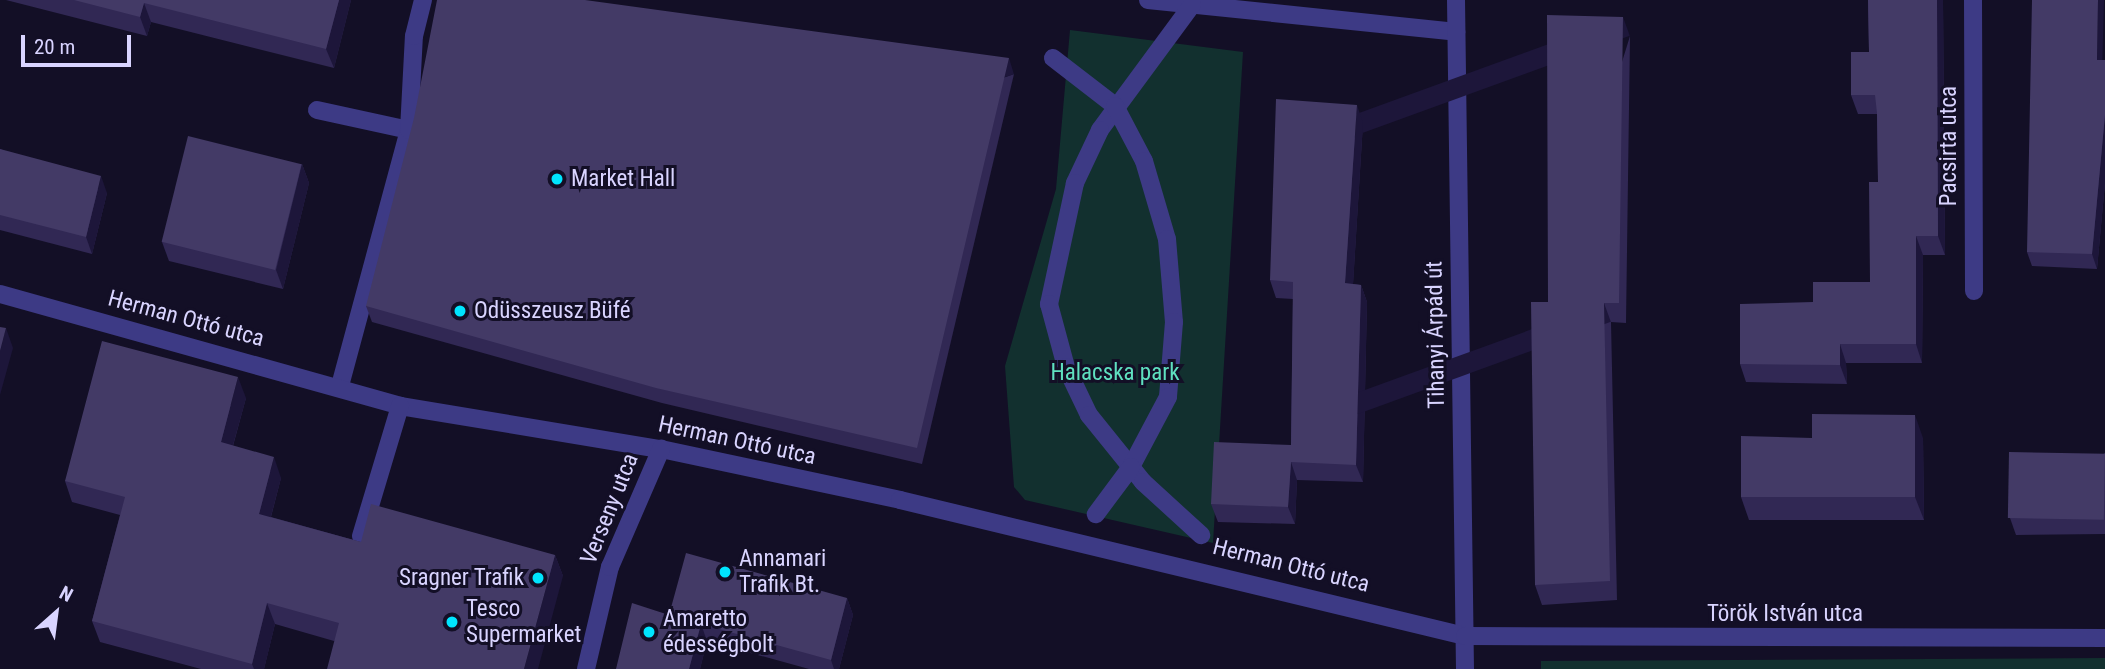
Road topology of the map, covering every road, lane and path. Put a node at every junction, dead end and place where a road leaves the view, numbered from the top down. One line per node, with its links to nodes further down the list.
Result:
1 (423, 0): 10 (street)
2 (1147, 0): 5 (street)
3 (1456, 0): 6 (street, Tihanyi Árpád út)
4 (1972, 0): 11 (street, Pacsirta utca)
5 (1192, 5): 6 (street); 8 (street)
6 (1456, 32): 20 (street, Tihanyi Árpád út)
7 (1053, 58): 8 (street)
8 (1115, 106): 16 (street); 16 (street)
9 (317, 110): 10 (street)
10 (409, 130): 13 (street)
11 (1974, 291)
12 (0, 294): 13 (street, Herman Ottó utca)
13 (340, 386): 14 (street, Herman Ottó utca)
14 (400, 406): 15 (street, Herman Ottó utca); 19 (street)
15 (661, 449): 20 (street, Herman Ottó utca); 22 (street, Verseny utca)
16 (1131, 467): 17 (street); 18 (street)
17 (1096, 514)
18 (1201, 534)
19 (361, 536)
20 (1465, 636): 21 (street, Török István utca); 23 (street, Tihanyi Árpád út)
21 (2105, 638)
22 (586, 669)
23 (1465, 669)

